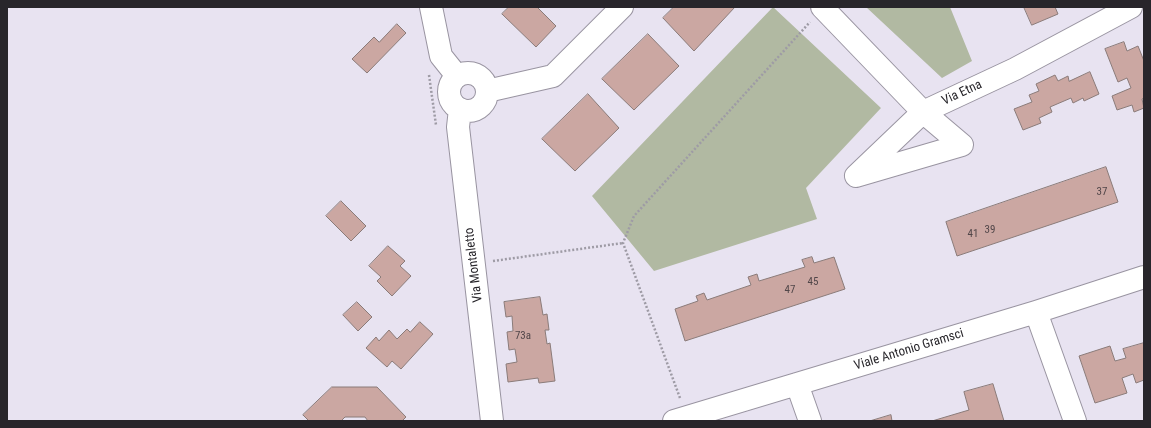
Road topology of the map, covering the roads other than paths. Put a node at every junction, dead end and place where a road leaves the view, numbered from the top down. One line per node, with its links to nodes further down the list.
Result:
1 (431, 7): 5 (street)
2 (622, 7): 6 (street)
3 (823, 7): 4 (street, Via Etna)
4 (1131, 7)
5 (457, 76): 6 (street); 7 (street)
6 (487, 91): 7 (street)
7 (460, 109): 12 (street, Via Montaletto)
8 (1144, 277): 9 (street, Viale Antonio Gramsci)
9 (1036, 312): 10 (street, Viale Antonio Gramsci); 14 (street)
10 (797, 384): 11 (street, Viale Antonio Gramsci); 13 (street)
11 (680, 419)
12 (492, 421)
13 (810, 421)
14 (1075, 421)

